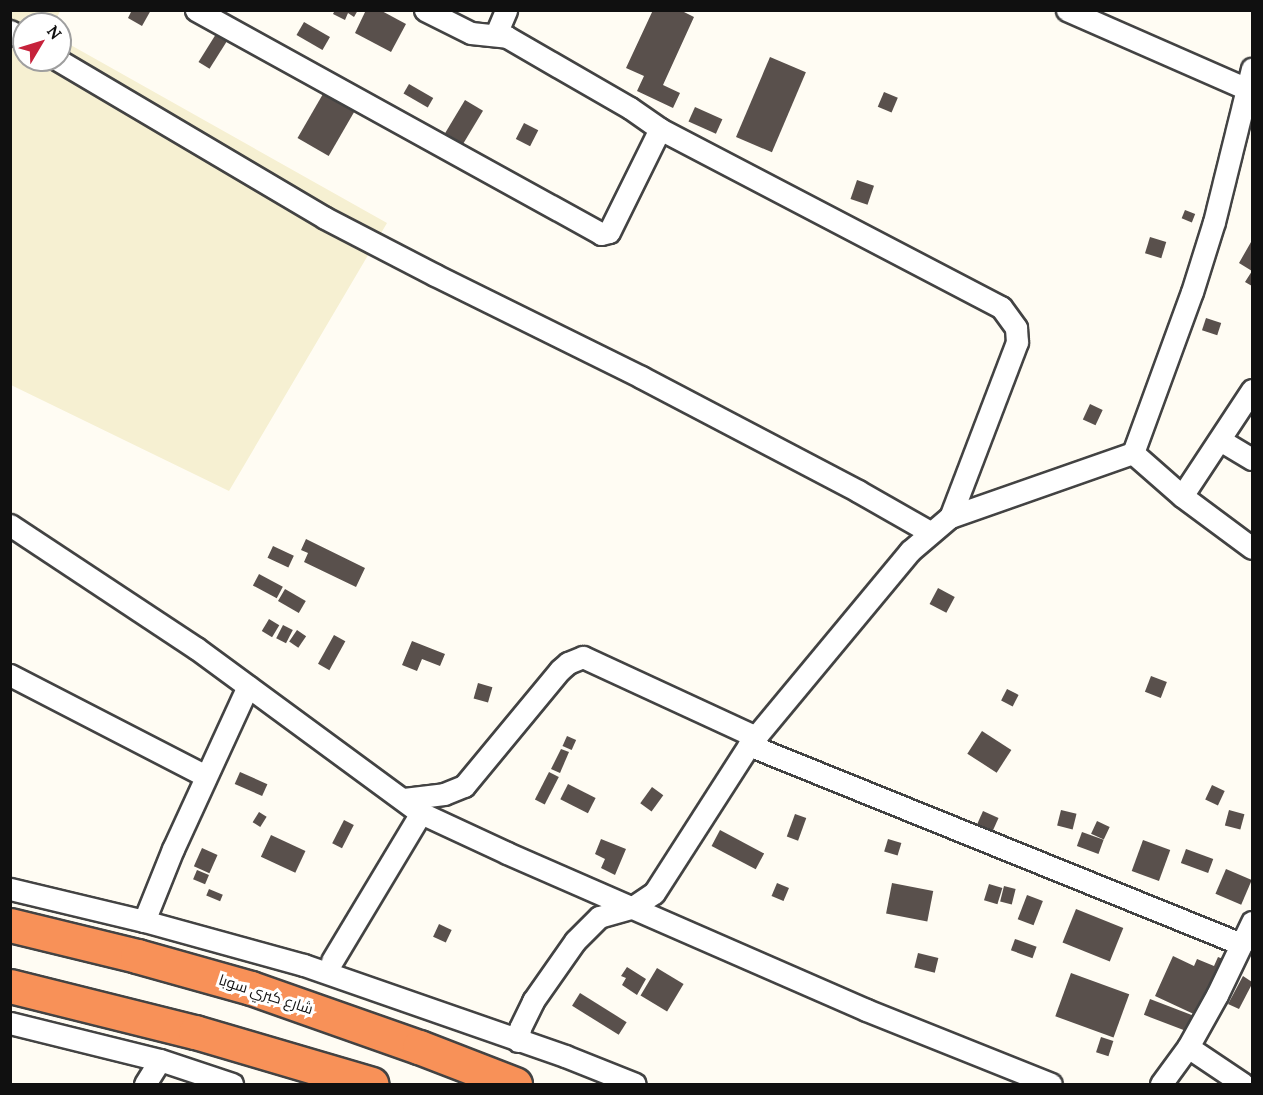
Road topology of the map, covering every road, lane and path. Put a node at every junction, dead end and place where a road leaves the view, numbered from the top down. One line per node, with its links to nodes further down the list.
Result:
1 (196, 10): 9 (street)
2 (425, 10): 5 (street)
3 (506, 10): 5 (street)
4 (1067, 10): 7 (street)
5 (496, 34): 9 (street)
6 (72, 68): 17 (street)
7 (1250, 79): 8 (street)
8 (1246, 126): 12 (street)
9 (660, 129): 15 (street)
10 (1252, 390): 11 (street)
11 (1220, 440): 13 (street); 14 (street)
12 (1132, 453): 14 (street); 15 (street)
13 (1252, 459)
14 (1182, 496): 18 (street)
15 (950, 517): 17 (street)
16 (10, 525): 20 (street)
17 (930, 532): 21 (street)
18 (1252, 548)
19 (10, 675): 22 (street)
20 (248, 686): 22 (street); 23 (street)
21 (753, 741): 23 (street); 26 (street); 30 (street)
22 (206, 776): 27 (street)
23 (404, 799): 24 (street)
24 (421, 813): 26 (street); 31 (street)
25 (10, 889): 27 (street)
26 (633, 907): 34 (street); 43 (street)
27 (147, 914): 31 (street); 34 (street)
28 (1252, 922): 30 (street)
29 (10, 925): 37 (highway, شارع كبري سوبا)
30 (1241, 944): 35 (street)
31 (332, 961): 34 (street)
32 (10, 986): 40 (highway)
33 (10, 1023): 36 (street)
34 (519, 1035): 42 (street)
35 (1188, 1047): 44 (street); 45 (street)
36 (160, 1060): 38 (street); 39 (street)
37 (470, 1076): 41 (highway, شارع كبري سوبا)
38 (145, 1084)
39 (232, 1084)
40 (372, 1084)
41 (515, 1084)
42 (634, 1084)
43 (1051, 1084)
44 (1161, 1084)
45 (1243, 1084)

